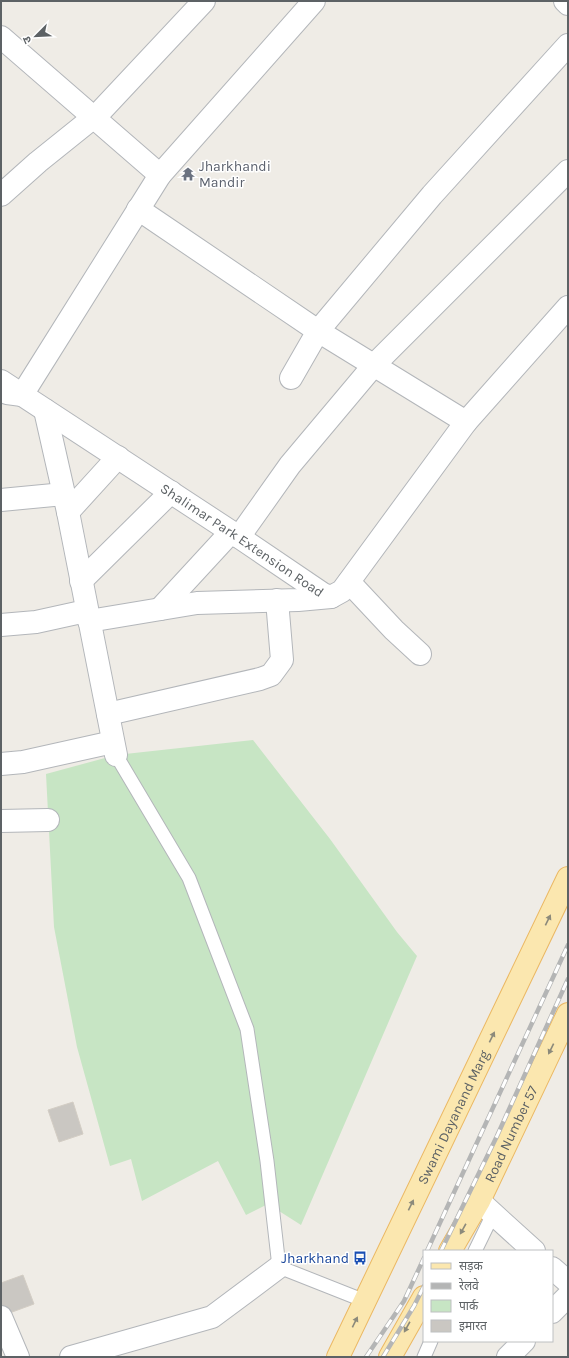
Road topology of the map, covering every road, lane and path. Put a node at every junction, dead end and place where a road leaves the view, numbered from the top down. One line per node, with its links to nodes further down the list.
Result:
1 (204, 1): 7 (street)
2 (314, 1): 9 (street)
3 (565, 1): 4 (street)
4 (568, 4)
5 (1, 37): 7 (street)
6 (568, 45): 13 (street)
7 (93, 117): 9 (street); 10 (street)
8 (568, 171): 14 (street)
9 (160, 175): 11 (street)
10 (1, 195)
11 (138, 209): 13 (street); 18 (street)
12 (568, 307): 20 (street, Shalimar Park Extension Road)
13 (318, 331): 14 (street); 15 (street)
14 (374, 365): 20 (street); 25 (street)
15 (291, 378)
16 (1, 381): 18 (street, Shalimar Park Extension Road)
17 (1, 393): 18 (street)
18 (22, 395): 19 (street, Shalimar Park Extension Road)
19 (45, 410): 21 (street, Shalimar Park Extension Road); 24 (street)
20 (466, 422): 27 (street, Shalimar Park Extension Road)
21 (118, 457): 22 (street, Shalimar Park Extension Road); 24 (street)
22 (171, 492): 25 (street, Shalimar Park Extension Road); 26 (street)
23 (1, 500): 24 (street)
24 (66, 503): 26 (street)
25 (235, 534): 28 (street, Shalimar Park Extension Road); 30 (street)
26 (81, 581): 31 (street)
27 (349, 582): 28 (street, Shalimar Park Extension Road); 33 (street)
28 (331, 597): 29 (street)
29 (277, 600): 30 (street); 34 (street)
30 (160, 609): 31 (street)
31 (87, 616): 32 (street); 34 (street)
32 (1, 625)
33 (420, 654)
34 (108, 714): 35 (street)
35 (114, 749): 36 (street); 45 (lane)
36 (1, 764)
37 (48, 820): 38 (street)
38 (1, 822)
39 (568, 878): 50 (main road, Swami Dayanand Marg, one-way to 39)
40 (568, 1014): 41 (main road, Road Number 57, one-way to 41)
41 (486, 1208): 42 (main road, Road Number 57, one-way to 42); 43 (lane); 44 (street)
42 (451, 1250)
43 (475, 1250)
44 (533, 1250)
45 (278, 1267): 50 (lane); 56 (street)
46 (553, 1269): 47 (street)
47 (568, 1282)
48 (568, 1296): 51 (street)
49 (423, 1299): 58 (main road, one-way to 58)
50 (365, 1301): 57 (main road, Swami Dayanand Marg, one-way to 50)
51 (553, 1311)
52 (1, 1317): 55 (street)
53 (431, 1342): 59 (lane)
54 (523, 1342): 60 (street)
55 (18, 1357)
56 (71, 1357)
57 (338, 1357)
58 (390, 1357)
59 (424, 1357)
60 (508, 1357)

